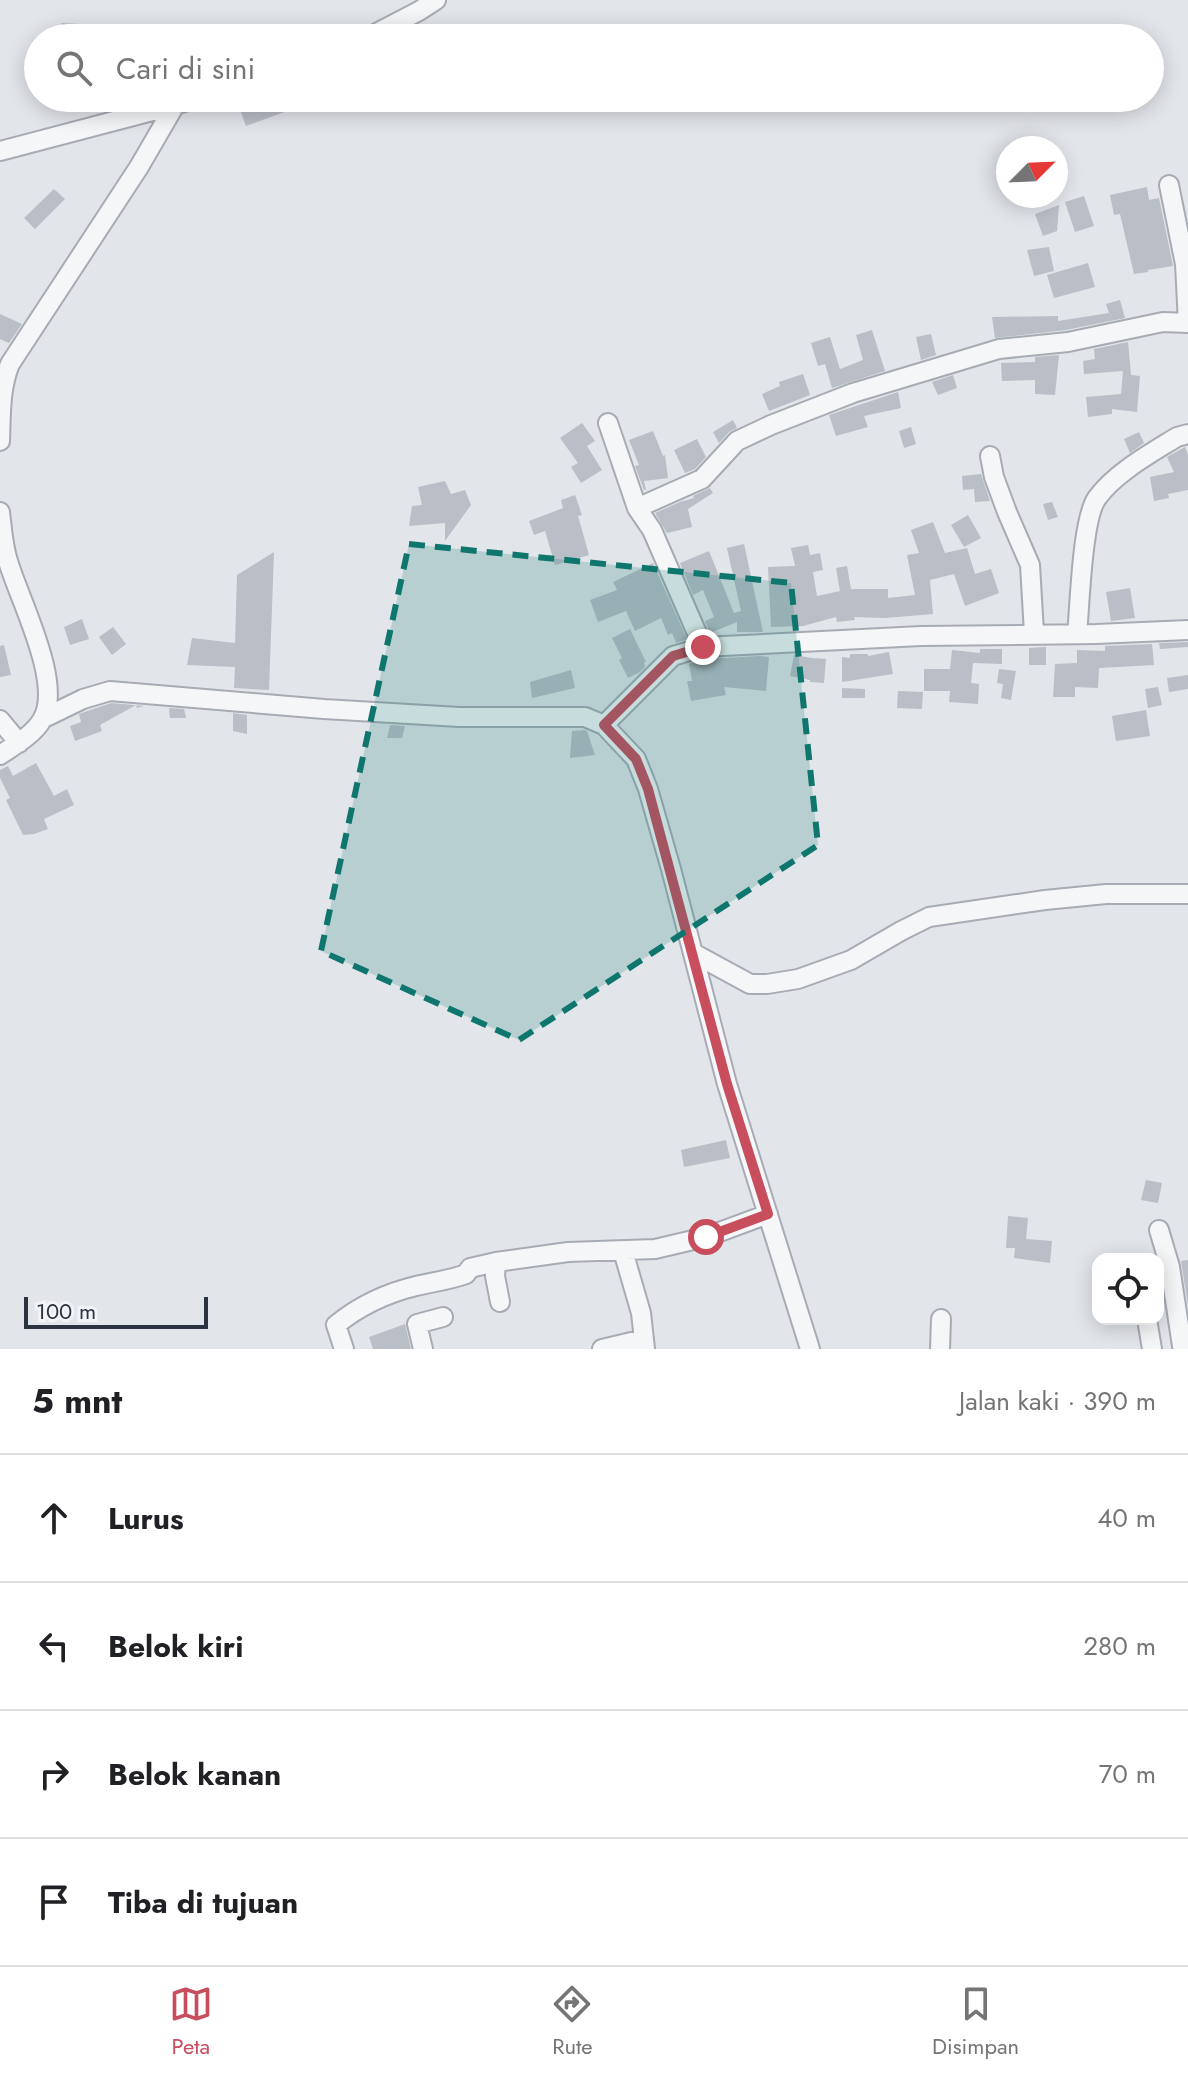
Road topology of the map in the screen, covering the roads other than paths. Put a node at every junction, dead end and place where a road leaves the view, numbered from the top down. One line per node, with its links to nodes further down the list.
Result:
1 (436, 0): 2 (street)
2 (394, 24)
3 (148, 112): 5 (street)
4 (171, 112): 10 (street)
5 (0, 151)
6 (1169, 185): 7 (street)
7 (1188, 323): 12 (street)
8 (608, 423): 12 (street)
9 (1188, 434): 16 (street)
10 (0, 441)
11 (990, 456): 15 (street)
12 (637, 508): 17 (street)
13 (0, 512): 18 (street)
14 (1188, 630): 16 (street)
15 (1034, 633): 16 (street); 17 (street)
16 (1077, 634)
17 (703, 647): 20 (street)
18 (44, 718): 20 (street); 21 (street)
19 (0, 720): 21 (street)
20 (604, 725): 24 (street)
21 (19, 743): 22 (street)
22 (0, 755)
23 (1188, 894): 24 (street)
24 (693, 953): 25 (street)
25 (768, 1214): 27 (street); 38 (street)
26 (1159, 1230): 34 (street)
27 (623, 1251): 28 (street); 33 (street)
28 (496, 1262): 29 (street); 35 (street)
29 (500, 1302)
30 (443, 1317): 36 (street)
31 (941, 1319): 39 (street)
32 (1148, 1325): 40 (street)
33 (645, 1344): 37 (street)
34 (1180, 1346)
35 (344, 1349)
36 (423, 1349)
37 (602, 1349)
38 (810, 1349)
39 (940, 1349)
40 (1152, 1349)

